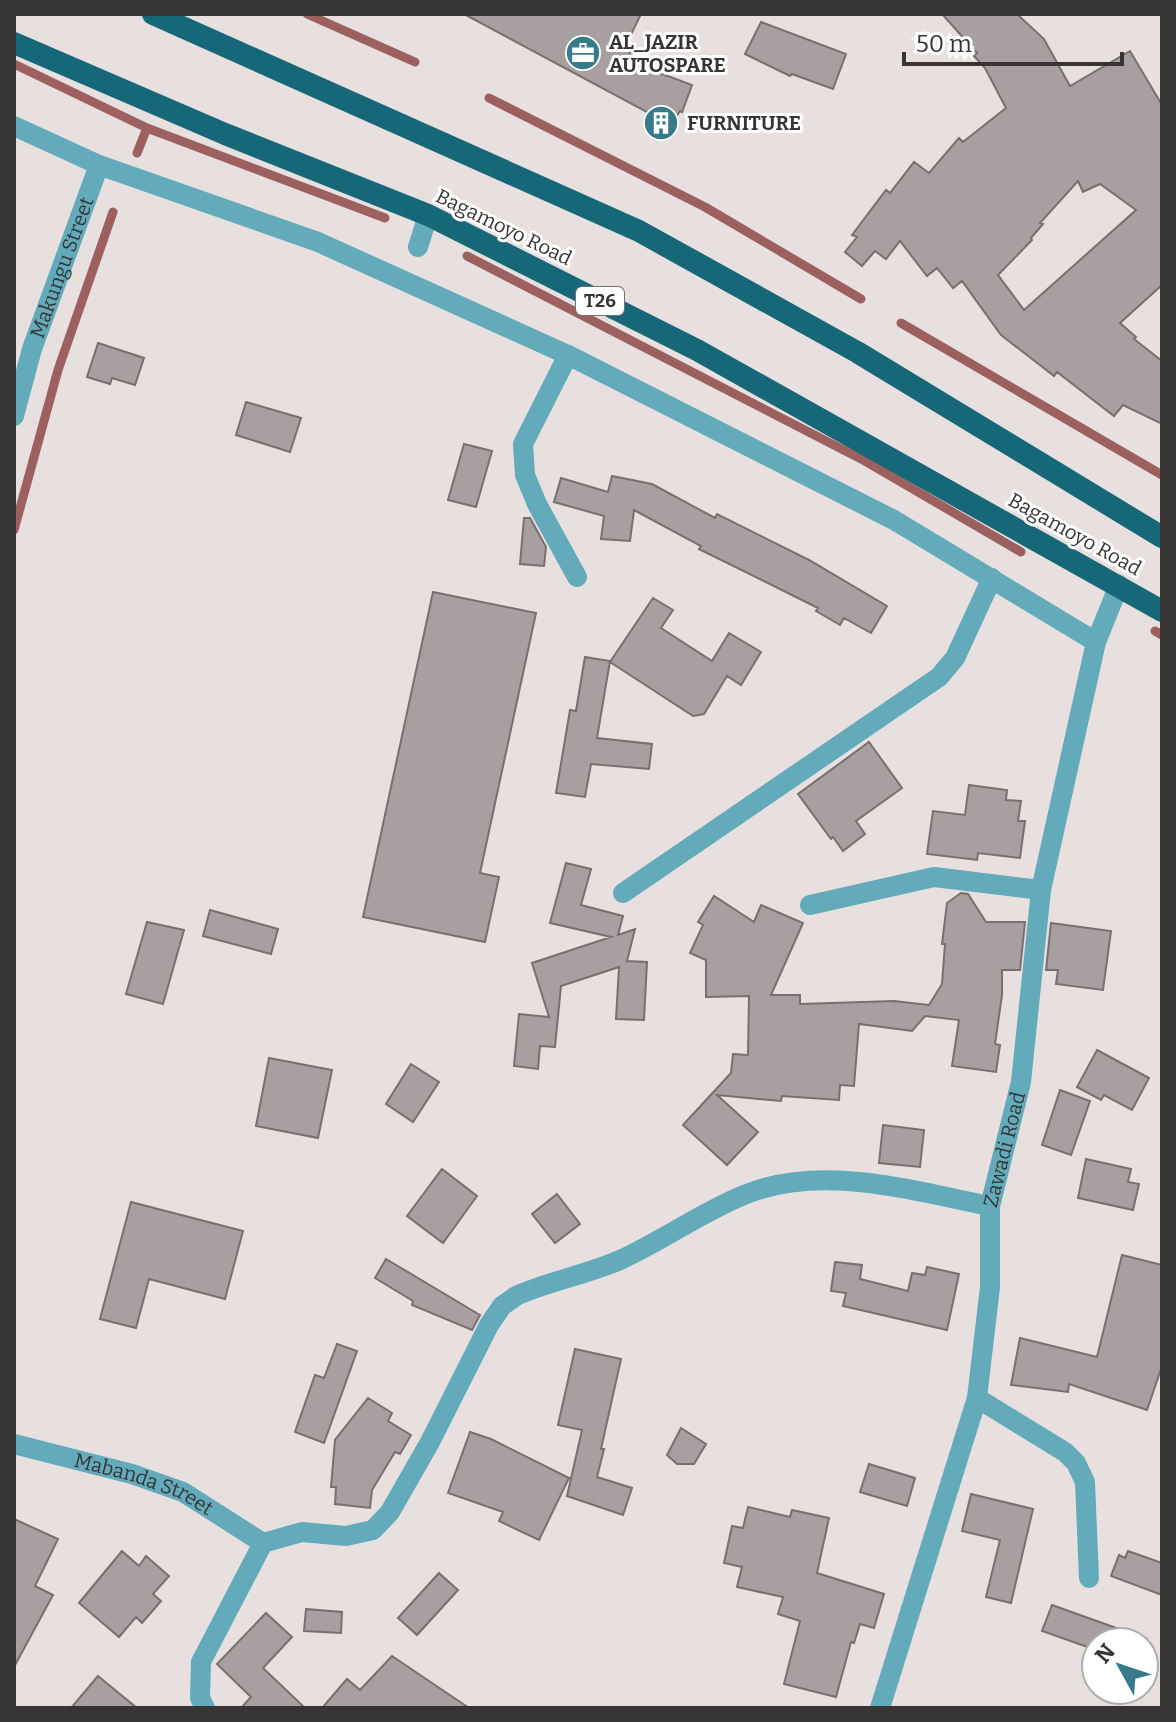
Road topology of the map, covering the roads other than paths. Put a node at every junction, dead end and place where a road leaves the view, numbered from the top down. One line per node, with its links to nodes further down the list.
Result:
1 (153, 14): 9 (highway, Bagamoyo Road)
2 (14, 43): 5 (highway, Bagamoyo Road / T26)
3 (14, 126): 4 (street)
4 (99, 165): 7 (street); 8 (street, Makungu Street)
5 (428, 215): 6 (street); 12 (highway, Bagamoyo Road / T26)
6 (418, 247)
7 (568, 355): 10 (street); 11 (street)
8 (14, 416)
9 (1162, 537)
10 (577, 577)
11 (992, 578): 14 (street); 16 (street)
12 (1119, 585): 13 (highway, Bagamoyo Road / T26); 14 (street, Zawadi Road)
13 (1162, 611)
14 (1096, 642): 15 (street, Zawadi Road)
15 (1041, 890): 17 (street); 18 (street, Zawadi Road)
16 (623, 893)
17 (810, 905)
18 (990, 1206): 19 (street, Zawadi Road); 21 (street)
19 (977, 1398): 22 (street); 24 (street, Zawadi Road)
20 (14, 1444): 21 (street, Mabanda Street)
21 (263, 1543): 23 (street)
22 (1089, 1578)
23 (205, 1708)
24 (880, 1708)

